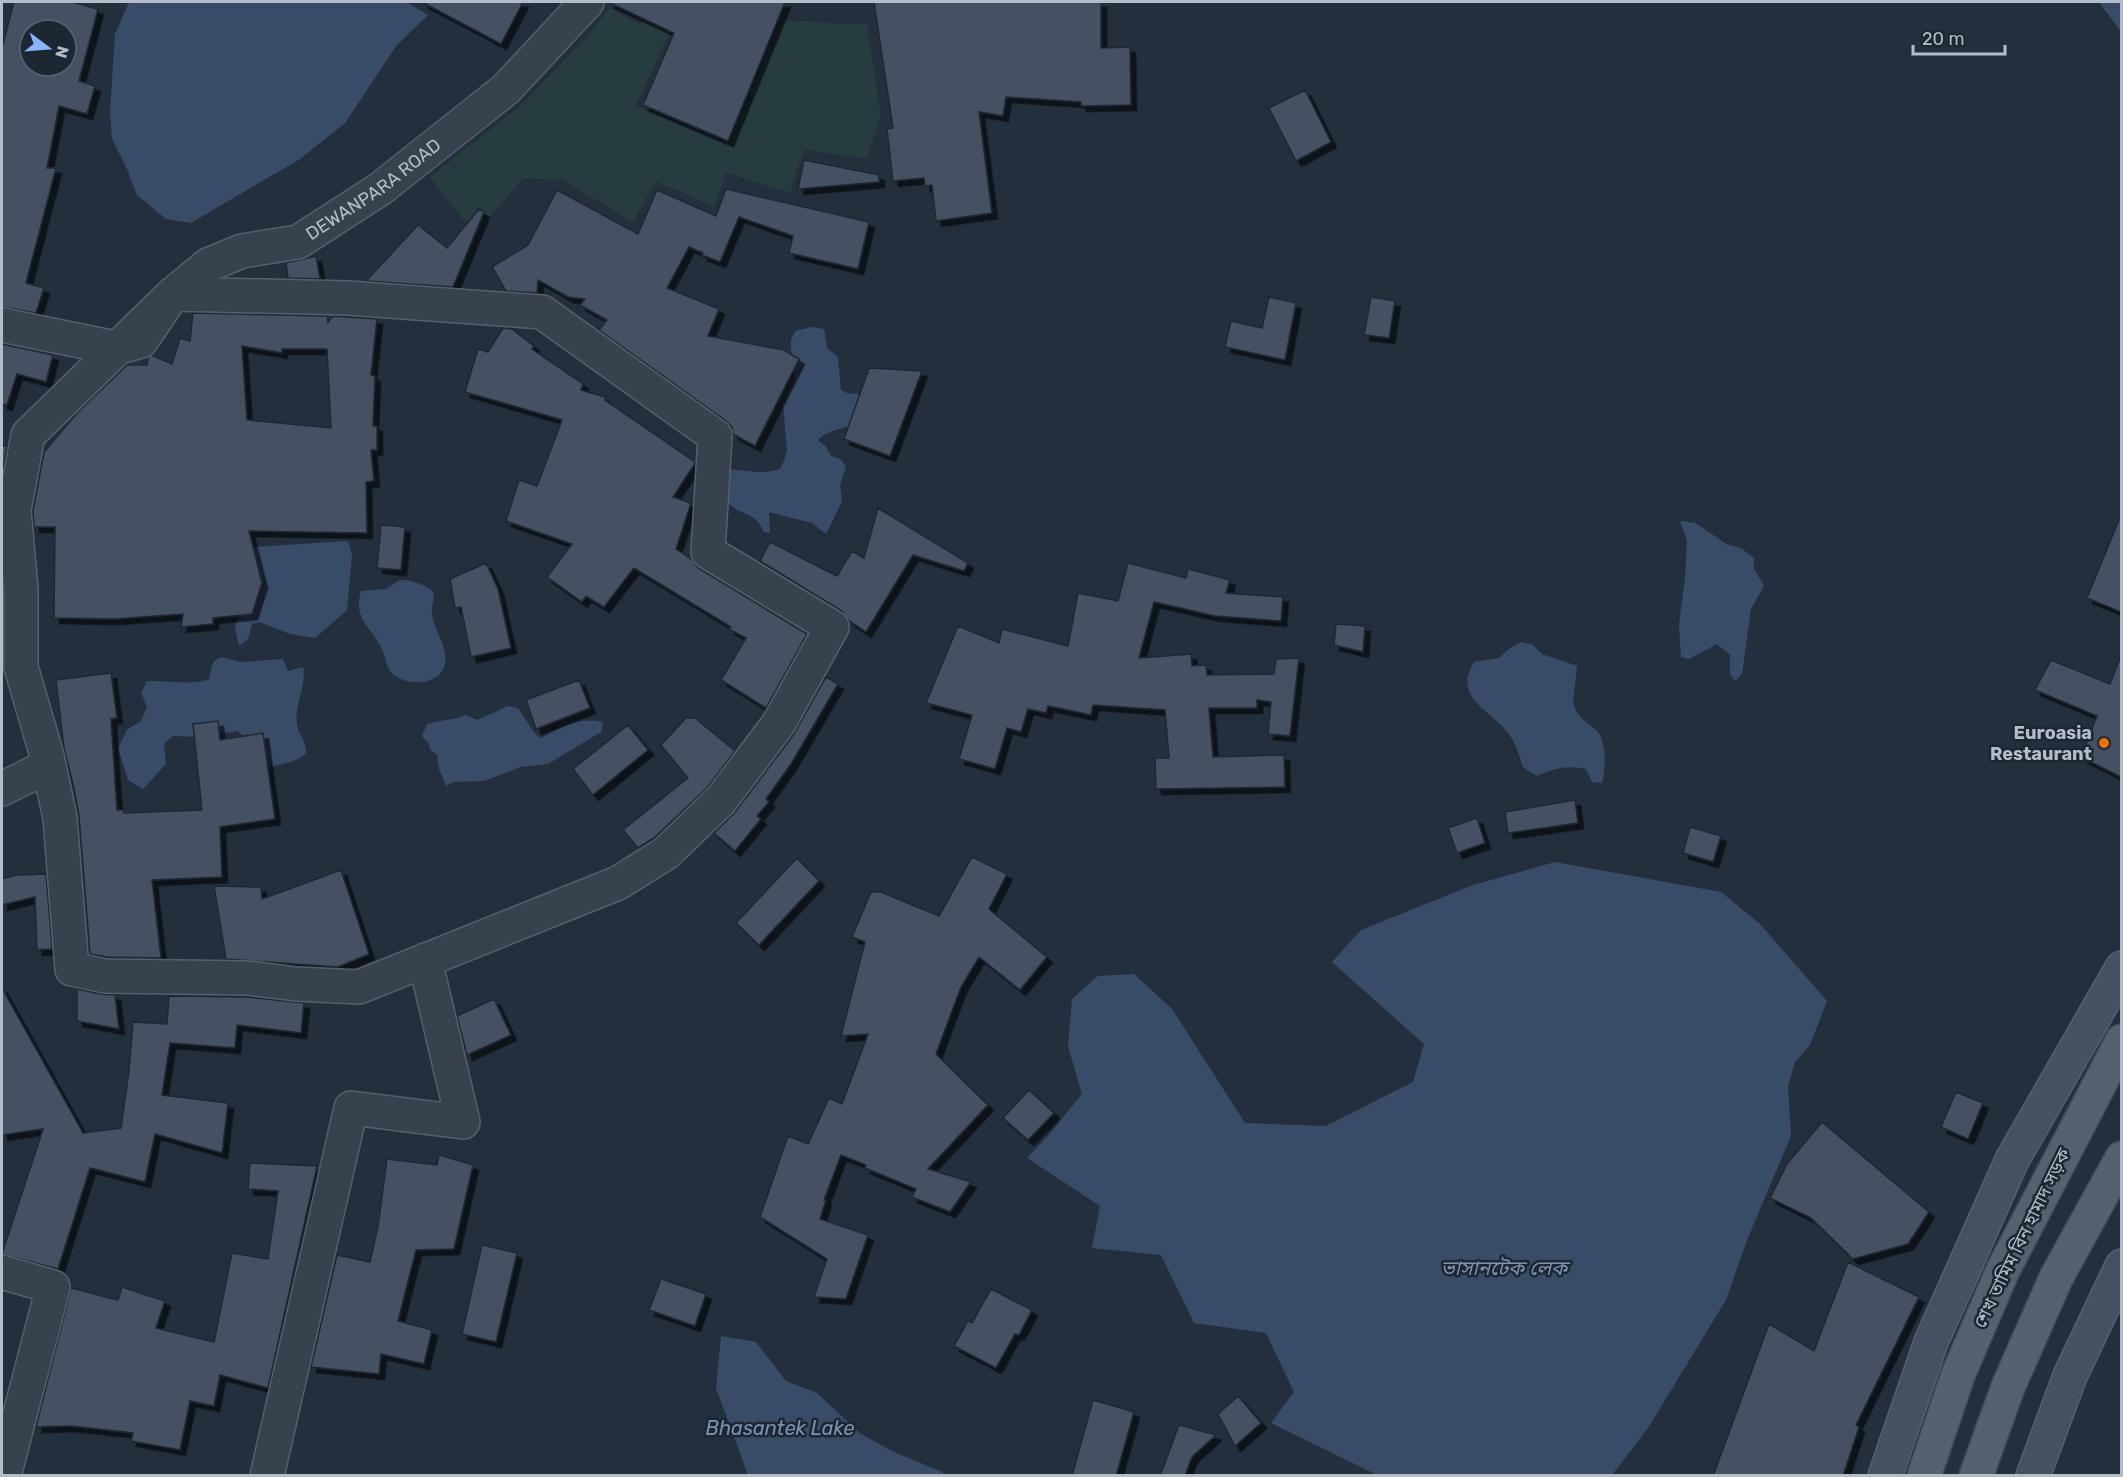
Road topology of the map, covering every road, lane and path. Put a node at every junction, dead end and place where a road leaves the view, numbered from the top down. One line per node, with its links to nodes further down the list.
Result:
1 (587, 2): 2 (street, DEWANPARA ROAD)
2 (173, 294): 4 (street, DEWANPARA ROAD); 7 (street)
3 (2, 325): 4 (street)
4 (119, 347): 5 (street, DEWANPARA ROAD)
5 (53, 788): 6 (street); 7 (street, DEWANPARA ROAD)
6 (2, 789)
7 (425, 960): 14 (street)
8 (2121, 968): 15 (main road)
9 (2121, 1041): 16 (main road, শেখ তামিম বিন হামাদ সড়ক)
10 (2121, 1158): 17 (main road)
11 (2121, 1266): 18 (main road)
12 (2, 1272): 13 (street)
13 (4, 1476)
14 (267, 1476)
15 (1885, 1476)
16 (1924, 1476)
17 (1976, 1476)
18 (2033, 1476)

